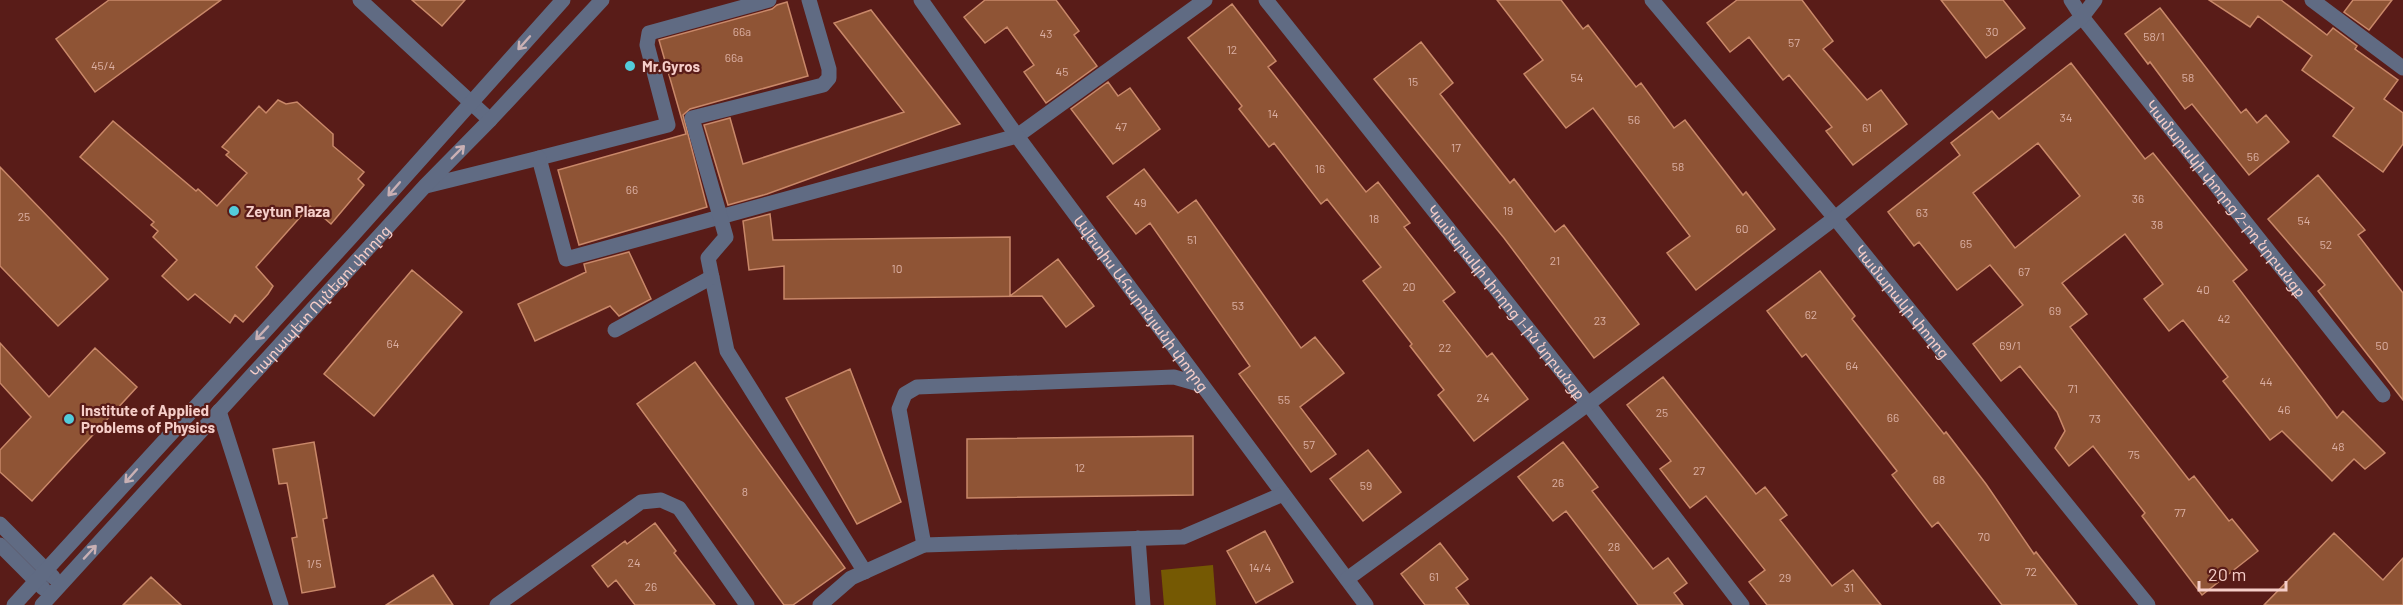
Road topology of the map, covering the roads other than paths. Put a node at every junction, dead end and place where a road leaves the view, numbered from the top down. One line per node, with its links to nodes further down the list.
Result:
1 (360, 0): 15 (street)
2 (563, 0): 15 (street, Կարապետ Ուլնեցու փողոց, one-way to 15)
3 (602, 0): 17 (street, Կարապետ Ուլնեցու փողոց)
4 (769, 0): 18 (street)
5 (809, 0): 16 (street)
6 (921, 0): 19 (street, Ավետիս Ահարոնյանի փողոց)
7 (1205, 0): 19 (street)
8 (1266, 0): 28 (street, Կամարակի փողոց 1-ին նրբանցք)
9 (1652, 0): 23 (street, Կամարակի փողոց)
10 (2071, 0): 13 (street, Կամարակի փողոց 2-րդ նրբանցք)
11 (2095, 0): 13 (street)
12 (2312, 0): 14 (street)
13 (2082, 17): 23 (street); 27 (street, Կամարակի փողոց 2-րդ նրբանցք)
14 (2403, 68)
15 (470, 102): 17 (street); 36 (street, Կարապետ Ուլնեցու փողոց, one-way to 36)
16 (692, 118): 18 (street); 22 (street)
17 (490, 120): 21 (street, Կարապետ Ուլնեցու փողոց, one-way to 17)
18 (668, 124): 20 (street)
19 (1017, 136): 22 (street); 26 (street, Ավետիս Ահարոնյանի փողոց)
20 (539, 158): 21 (street); 22 (street)
21 (425, 186): 29 (street, Կարապետ Ուլնեցու փողոց)
22 (721, 215): 24 (street)
23 (1835, 218): 28 (street); 47 (street, Կամարակի փողոց)
24 (712, 277): 25 (street); 35 (street)
25 (615, 330)
26 (1202, 385): 30 (street, Ավետիս Ահարոնյանի փողոց); 33 (street)
27 (2383, 395)
28 (1588, 404): 37 (street); 46 (street, Կամարակի փողոց 1-ին նրբանցք)
29 (219, 411): 38 (street, Կարապետ Ուլնեցու փողոց, one-way to 29); 40 (street)
30 (1283, 494): 32 (street); 37 (street, Ավետիս Ահարոնյանի փողոց)
31 (0, 524): 36 (street)
32 (1138, 538): 33 (street); 44 (street)
33 (924, 545): 35 (street)
34 (0, 546): 36 (street)
35 (865, 572): 43 (street)
36 (41, 576): 38 (street); 39 (street, Կարապետ Ուլնեցու փողոց)
37 (1347, 579): 45 (street, Ավետիս Ահարոնյանի փողոց)
38 (51, 595)
39 (14, 605)
40 (281, 605)
41 (497, 605): 42 (street)
42 (747, 605)
43 (820, 605)
44 (1143, 605)
45 (1366, 605)
46 (1742, 605)
47 (2148, 605)

